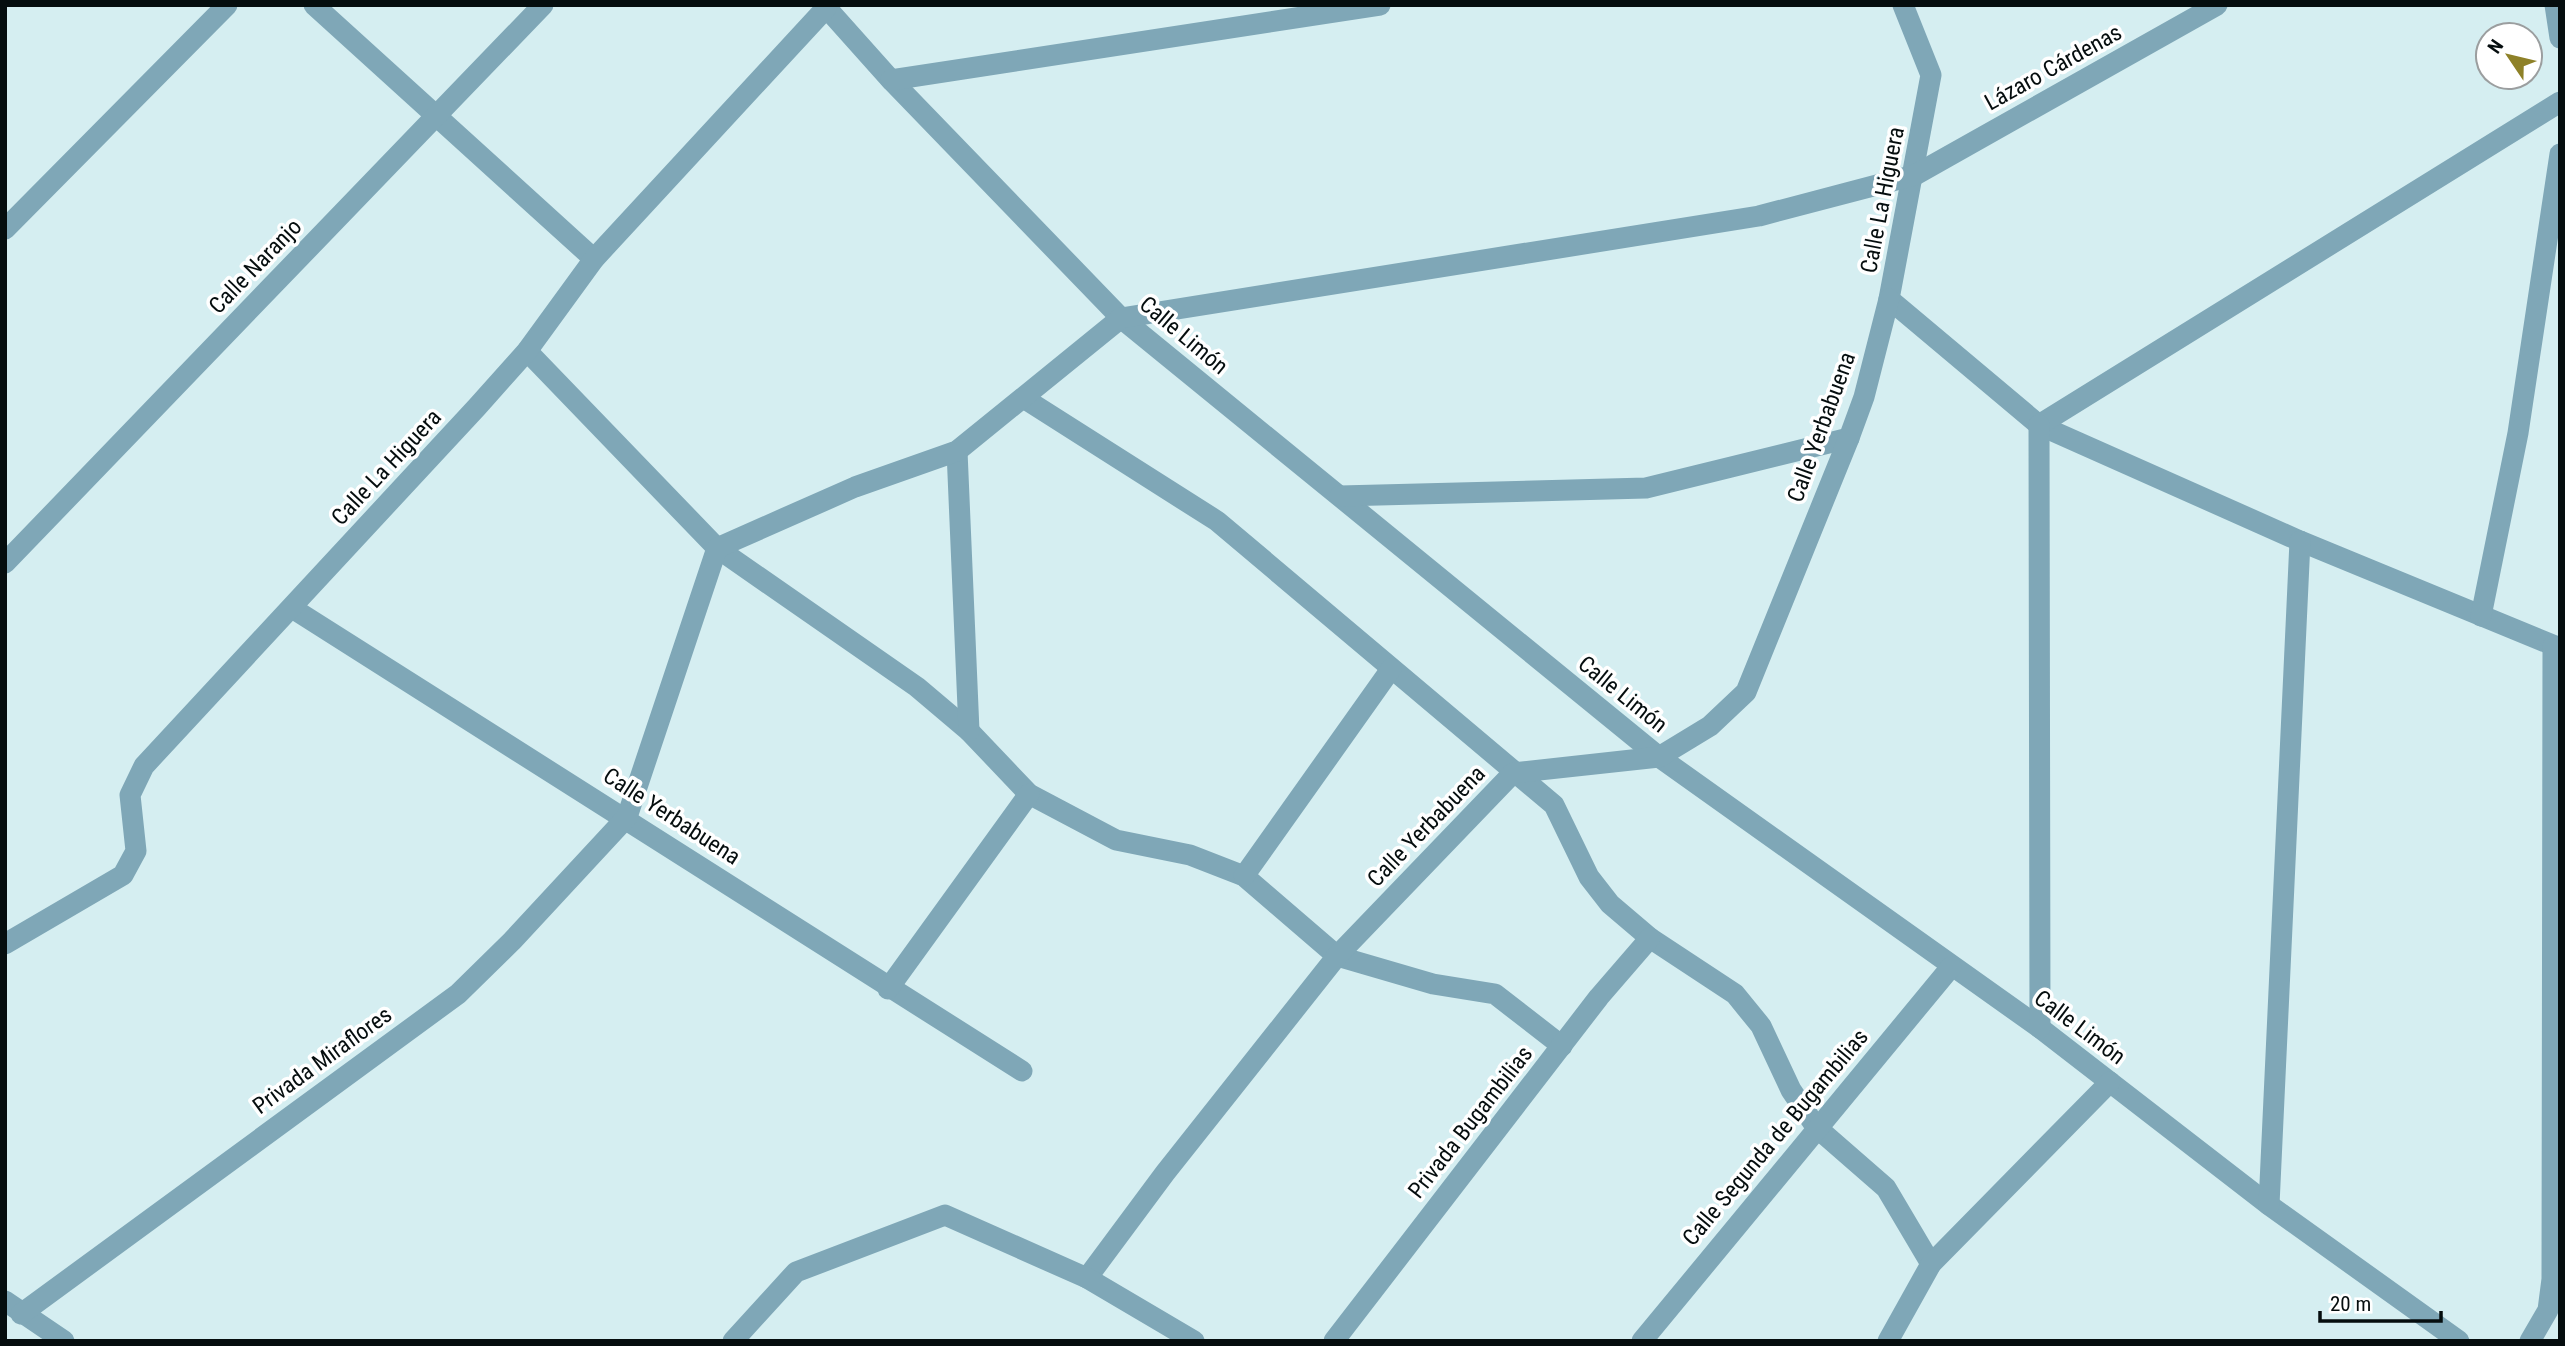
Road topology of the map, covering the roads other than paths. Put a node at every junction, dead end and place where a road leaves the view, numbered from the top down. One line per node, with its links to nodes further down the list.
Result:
1 (227, 5): 15 (street)
2 (314, 5): 12 (street)
3 (543, 5): 12 (street, Calle Naranjo)
4 (1380, 5): 10 (street)
5 (1903, 5): 14 (street, Calle La Higuera)
6 (2217, 5): 14 (street, Lázaro Cárdenas)
7 (2555, 5): 9 (street)
8 (825, 7): 10 (street, Calle Limón); 16 (street, Calle La Higuera)
9 (2560, 38)
10 (891, 80): 18 (street, Calle Limón)
11 (2560, 102): 21 (street)
12 (437, 114): 16 (street); 27 (street, Calle Naranjo)
13 (2560, 154): 29 (street)
14 (1915, 175): 17 (street, Calle La Higuera); 18 (street, Lázaro Cárdenas)
15 (5, 229)
16 (594, 259): 19 (street, Calle La Higuera)
17 (1889, 299): 21 (street, Calle La Higuera); 22 (street, Calle Yerbabuena)
18 (1121, 318): 20 (street); 24 (street, Calle Limón)
19 (527, 351): 26 (street); 28 (street, Calle La Higuera)
20 (1025, 399): 23 (street); 31 (street)
21 (2039, 425): 25 (street, Calle La Higuera); 43 (street)
22 (1849, 438): 24 (street); 33 (street, Calle Yerbabuena)
23 (957, 451): 26 (street); 32 (street)
24 (1339, 496): 33 (street, Calle Limón)
25 (2300, 541): 29 (street, Calle La Higuera); 48 (street)
26 (717, 548): 32 (street); 36 (street)
27 (5, 563)
28 (292, 608): 36 (street, Calle Yerbabuena); 39 (street, Calle La Higuera)
29 (2481, 616): 30 (street, Calle La Higuera)
30 (2557, 647): 59 (street)
31 (1391, 669): 34 (street); 37 (street)
32 (969, 731): 35 (street)
33 (1659, 757): 34 (street, Calle Yerbabuena); 41 (street, Calle Limón)
34 (1513, 772): 38 (street); 40 (street, Calle Yerbabuena)
35 (1029, 794): 37 (street); 42 (street)
36 (627, 817): 42 (street, Calle Yerbabuena); 51 (street, Privada Miraflores)
37 (1244, 876): 40 (street)
38 (1650, 938): 44 (street, Privada Bugambilias); 47 (street)
39 (5, 944)
40 (1337, 956): 44 (street); 50 (street, Calle Yerbabuena)
41 (1951, 967): 43 (street, Calle Limón); 47 (street, Calle Segunda de Bugambilias)
42 (888, 989): 45 (street, Calle Yerbabuena)
43 (2040, 1028): 46 (street, Calle Limón)
44 (1562, 1046): 55 (street, Privada Bugambilias)
45 (1021, 1071)
46 (2110, 1082): 48 (street, Calle Limón); 49 (street)
47 (1816, 1127): 49 (street); 56 (street, Calle Segunda de Bugambilias)
48 (2269, 1205): 58 (street, Calle Limón)
49 (1931, 1264): 57 (street)
50 (1087, 1278): 53 (street); 54 (street)
51 (13, 1308): 52 (street)
52 (64, 1341)
53 (733, 1341)
54 (1194, 1341)
55 (1334, 1341)
56 (1642, 1341)
57 (1888, 1341)
58 (2459, 1341)
59 (2530, 1341)

